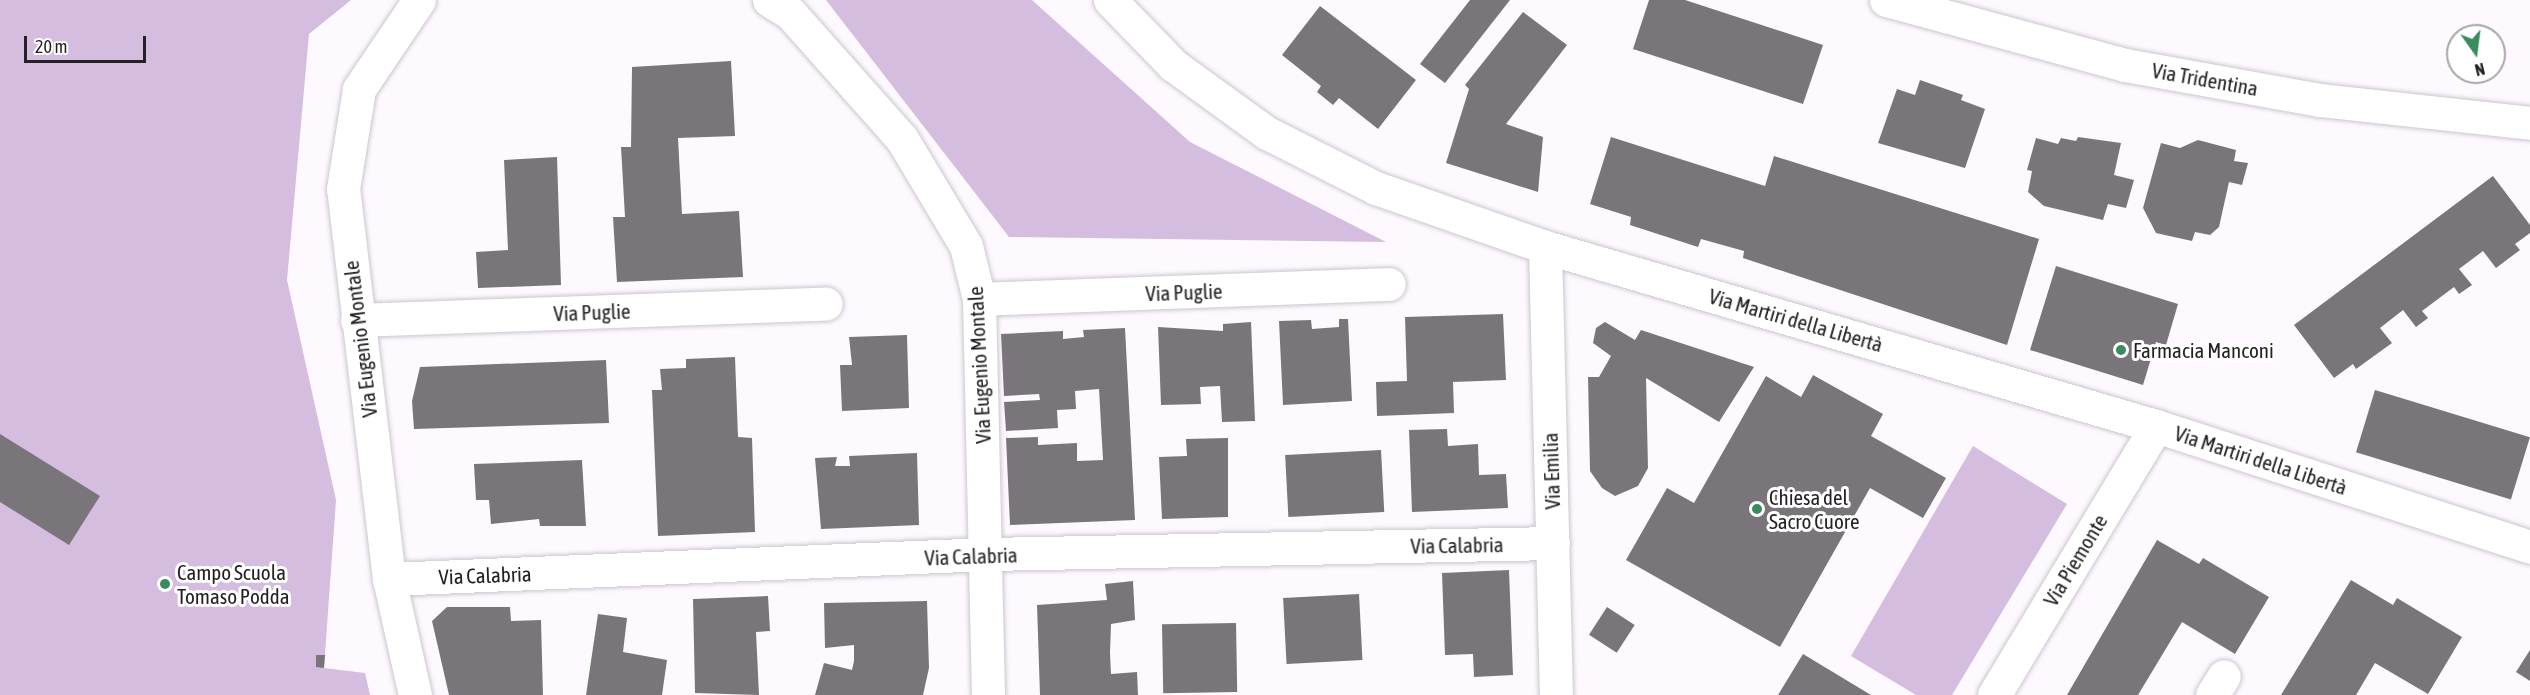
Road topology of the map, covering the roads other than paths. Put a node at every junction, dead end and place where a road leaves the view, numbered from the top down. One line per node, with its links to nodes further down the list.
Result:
1 (419, 0): 10 (street, Via Eugenio Montale)
2 (769, 0): 8 (street, Via Eugenio Montale)
3 (1110, 0): 6 (street, Via Martiri della Libertà)
4 (1886, 0): 5 (street, Via Tridentina)
5 (2530, 123)
6 (1545, 247): 11 (street, Via Martiri della Libertà); 12 (street, Via Emilia)
7 (1389, 284): 8 (street, Via Puglie)
8 (979, 299): 14 (street, Via Eugenio Montale)
9 (826, 304): 10 (street, Via Puglie)
10 (357, 320): 15 (street, Via Eugenio Montale)
11 (2156, 426): 13 (street, Via Martiri della Libertà); 19 (street, Via Piemonte)
12 (1553, 543): 14 (street, Via Calabria); 18 (street, Via Emilia)
13 (2530, 547)
14 (987, 554): 15 (street, Via Calabria); 17 (street, Via Eugenio Montale)
15 (389, 579): 16 (street, Via Eugenio Montale)
16 (415, 695)
17 (988, 695)
18 (1556, 695)
19 (1994, 695)

